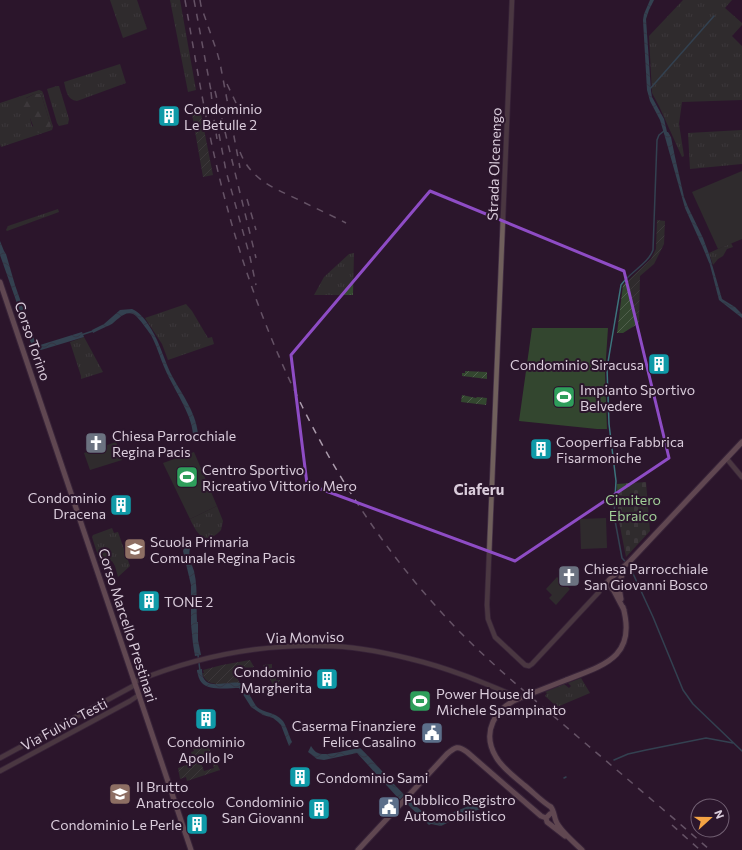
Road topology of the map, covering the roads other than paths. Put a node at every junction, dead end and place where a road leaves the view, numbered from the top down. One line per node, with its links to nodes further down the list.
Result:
1 (512, 0): 11 (street, Strada Olcenengo)
2 (0, 282): 3 (main road, Corso Torino)
3 (42, 407): 13 (main road, Corso Marcello Prestinari)
4 (742, 442): 5 (main road)
5 (727, 459): 6 (street); 7 (main road)
6 (742, 478)
7 (627, 564): 8 (main road); 9 (main road)
8 (610, 579): 9 (main road); 10 (main road); 11 (street)
9 (619, 583): 10 (main road); 12 (main road)
10 (612, 588): 11 (street); 12 (main road)
11 (599, 592)
12 (624, 610): 15 (main road, bridge)
13 (135, 683): 14 (main road, Corso Marcello Prestinari); 15 (street, Via Monviso); 16 (street, Via Monviso)
14 (139, 695): 17 (street, Via Fulvio Testi); 20 (main road, Corso Marcello Prestinari)
15 (520, 698): 18 (main road)
16 (0, 758)
17 (0, 771)
18 (552, 817): 19 (main road); 19 (main road); 21 (main road)
19 (569, 838): 22 (main road)
20 (191, 850)
21 (358, 850)
22 (582, 850)

